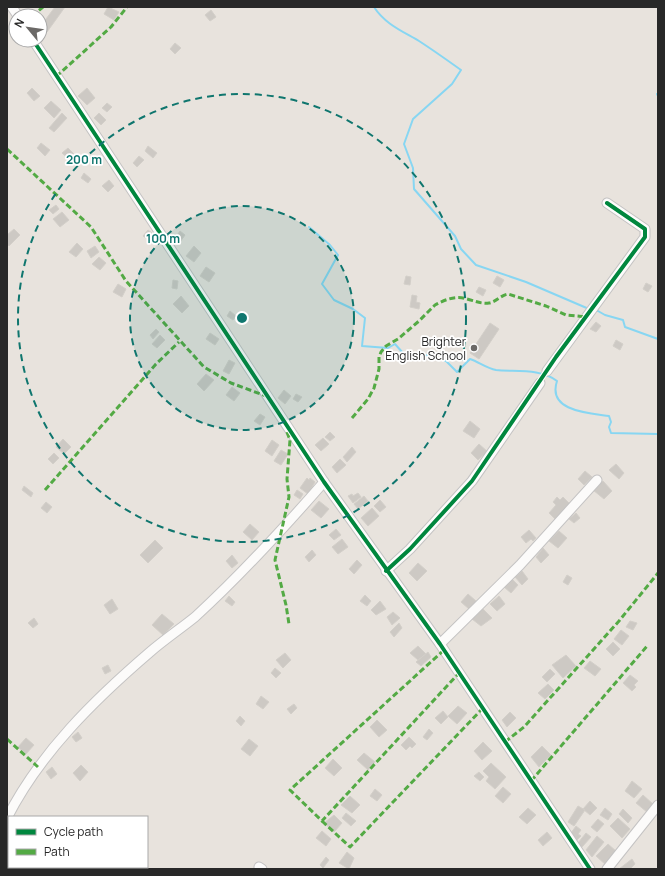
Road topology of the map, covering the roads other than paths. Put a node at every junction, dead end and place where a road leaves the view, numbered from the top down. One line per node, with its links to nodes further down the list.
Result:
1 (38, 48): 6 (street)
2 (607, 203): 3 (street)
3 (547, 371)
4 (540, 383): 7 (street)
5 (597, 480): 8 (street)
6 (324, 482): 7 (street); 10 (street)
7 (386, 572): 8 (street)
8 (440, 644): 11 (street)
9 (658, 805): 12 (street)
10 (8, 816)
11 (590, 869)
12 (607, 869)

